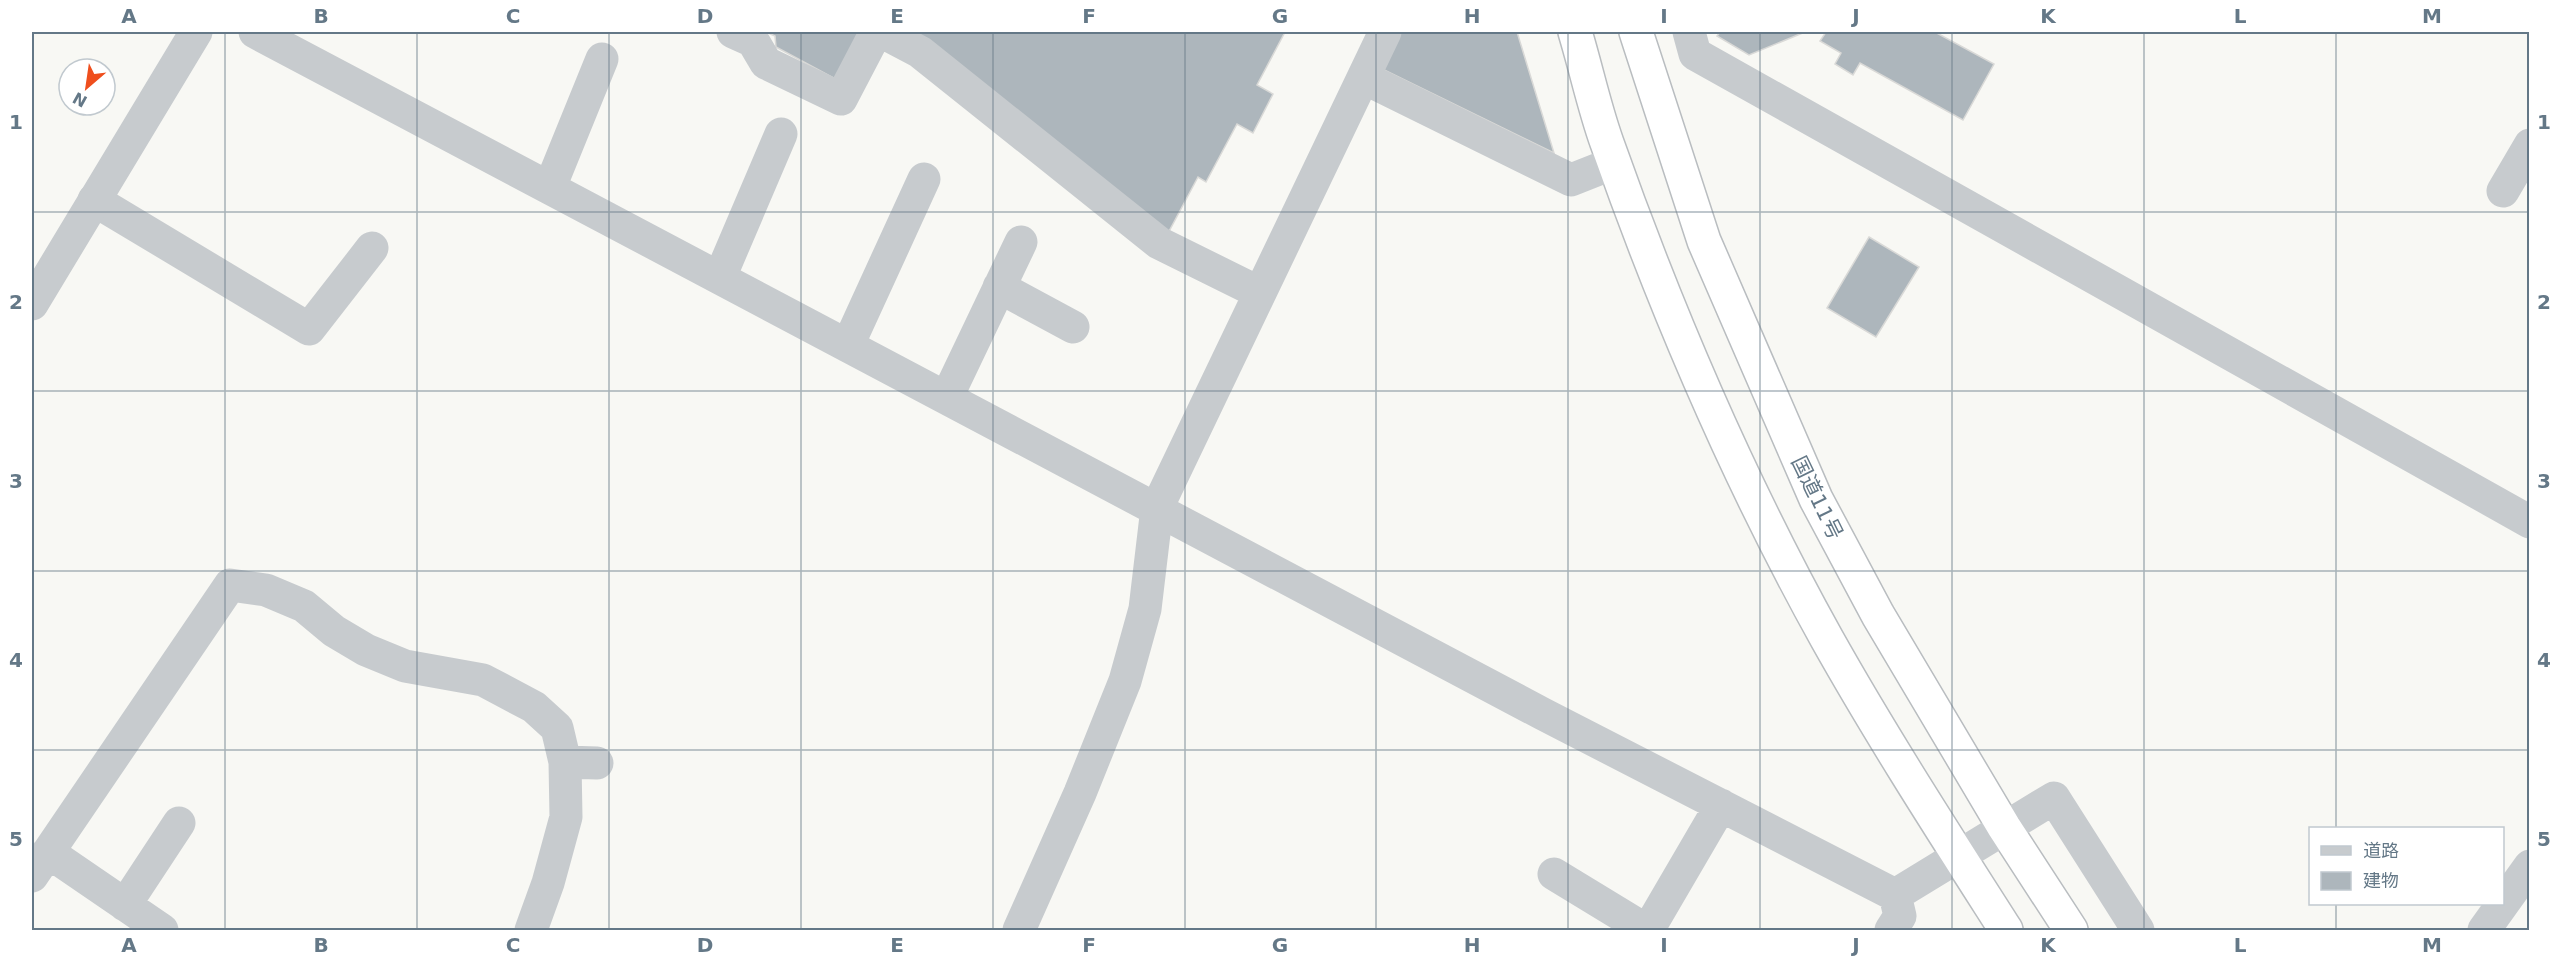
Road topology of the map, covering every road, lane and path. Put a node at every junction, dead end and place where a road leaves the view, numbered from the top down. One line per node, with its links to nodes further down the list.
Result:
1 (196, 32): 18 (street)
2 (255, 32): 16 (street)
3 (733, 32): 4 (street)
4 (876, 32)
5 (882, 32): 23 (street)
6 (1385, 32): 11 (street)
7 (1575, 32): 14 (highway)
8 (1636, 32): 34 (highway, 国道11号)
9 (1689, 32): 29 (street)
10 (602, 59): 16 (street)
11 (1364, 78): 14 (street); 23 (street)
12 (780, 134): 21 (street)
13 (2529, 145): 17 (street)
14 (1614, 163): 35 (highway)
15 (924, 178): 26 (street)
16 (550, 187): 21 (street)
17 (2503, 190)
18 (94, 200): 20 (street); 24 (street)
19 (1021, 242): 22 (street)
20 (372, 248)
21 (720, 277): 26 (street)
22 (999, 287): 25 (street); 27 (street)
23 (1260, 293): 28 (street)
24 (32, 304)
25 (1073, 327)
26 (848, 345): 27 (street)
27 (947, 397): 28 (street)
28 (1157, 508): 32 (street); 45 (street)
29 (2529, 522)
30 (565, 762): 31 (street); 36 (street); 44 (street)
31 (597, 762)
32 (1721, 805): 39 (street); 46 (street)
33 (179, 823): 41 (street)
34 (2004, 827): 35 (street); 49 (highway, 国道11号); 50 (street)
35 (1958, 855): 39 (street); 48 (highway)
36 (40, 864): 41 (street)
37 (2529, 866): 40 (street)
38 (1554, 874): 46 (street)
39 (1895, 895): 47 (street)
40 (2504, 902)
41 (125, 904): 43 (street)
42 (2502, 905): 51 (street)
43 (162, 930)
44 (531, 930)
45 (1019, 930)
46 (1647, 930)
47 (1891, 930)
48 (2006, 930)
49 (2071, 930)
50 (2138, 930)
51 (2484, 930)

